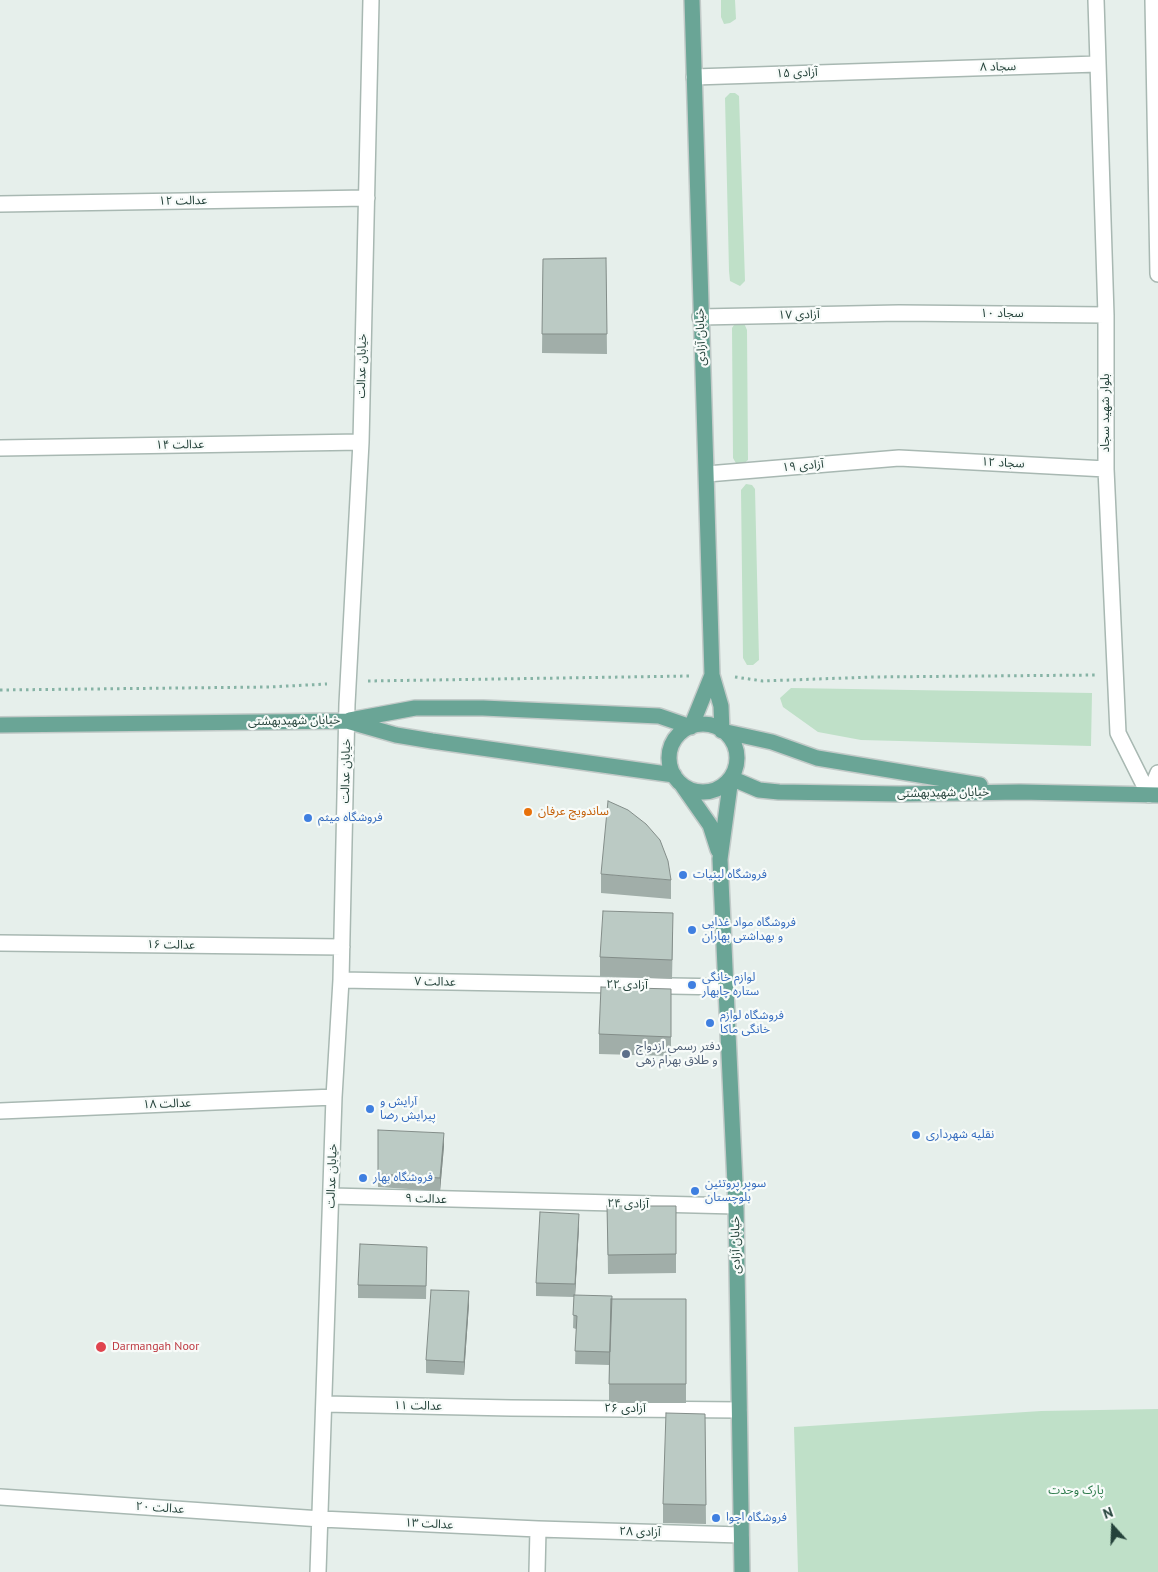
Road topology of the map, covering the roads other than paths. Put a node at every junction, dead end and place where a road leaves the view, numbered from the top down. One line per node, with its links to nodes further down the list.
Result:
1 (371, 0): 9 (street, خیابان عدالت)
2 (692, 0): 8 (main road, خیابان آزادی)
3 (1096, 0): 5 (street, بلوار شهید سجاد)
4 (1153, 0): 7 (street)
5 (1097, 64): 6 (street, سجاد ۸); 13 (street, بلوار شهید سجاد)
6 (899, 69): 8 (street, آزادی ۱۵)
7 (1156, 71): 11 (street)
8 (694, 77): 14 (main road, خیابان آزادی)
9 (367, 198): 10 (street, عدالت ۱۲); 15 (street, خیابان عدالت)
10 (0, 204)
11 (1158, 274)
12 (899, 314): 13 (street, سجاد ۱۰); 14 (street, آزادی ۱۷)
13 (1106, 315): 18 (street, بلوار شهید سجاد)
14 (700, 317): 19 (main road, خیابان آزادی)
15 (360, 442): 16 (street, عدالت ۱۴); 21 (street, خیابان عدالت)
16 (0, 448)
17 (898, 458): 18 (street, سجاد ۱۲); 19 (street, آزادی ۱۹)
18 (1106, 469): 29 (street, بلوار شهید سجاد)
19 (707, 474): 20 (main road, خیابان آزادی)
20 (712, 675): 23 (main road); 24 (main road)
21 (347, 721): 22 (main road, خیابان شهیدبهشتی); 23 (main road); 27 (main road, خیابان شهیدبهشتی); 32 (street, خیابان عدالت)
22 (0, 725)
23 (692, 727): 24 (main road); 27 (main road)
24 (722, 730): 26 (main road); 28 (main road)
25 (1158, 773): 29 (street)
26 (731, 778): 27 (main road); 28 (main road, خیابان شهیدبهشتی); 30 (main road)
27 (677, 779): 30 (main road)
28 (1020, 792): 29 (main road, خیابان شهیدبهشتی)
29 (1153, 795)
30 (720, 859): 35 (main road, خیابان آزادی)
31 (0, 943): 32 (street, عدالت ۱۶)
32 (342, 947): 33 (street, خیابان عدالت)
33 (341, 980): 34 (street, عدالت ۷); 36 (street, خیابان عدالت)
34 (528, 983): 35 (street, آزادی ۲۲)
35 (726, 987): 40 (main road, خیابان آزادی)
36 (334, 1098): 37 (street, عدالت ۱۸); 38 (street, خیابان عدالت)
37 (0, 1110)
38 (331, 1196): 39 (street, عدالت ۹); 41 (street, خیابان عدالت)
39 (520, 1202): 40 (street, آزادی ۲۴)
40 (736, 1206): 43 (main road, خیابان آزادی)
41 (325, 1404): 42 (street, عدالت ۱۱); 45 (street, خیابان عدالت)
42 (510, 1408): 43 (street, آزادی ۲۶)
43 (739, 1410): 47 (main road, خیابان آزادی)
44 (0, 1497): 45 (street, عدالت ۲۰)
45 (321, 1519): 46 (street, عدالت ۱۳); 48 (street, خیابان عدالت)
46 (538, 1530): 47 (street, آزادی ۲۸); 49 (street)
47 (741, 1536): 50 (main road, خیابان آزادی)
48 (318, 1572)
49 (537, 1572)
50 (742, 1572)

